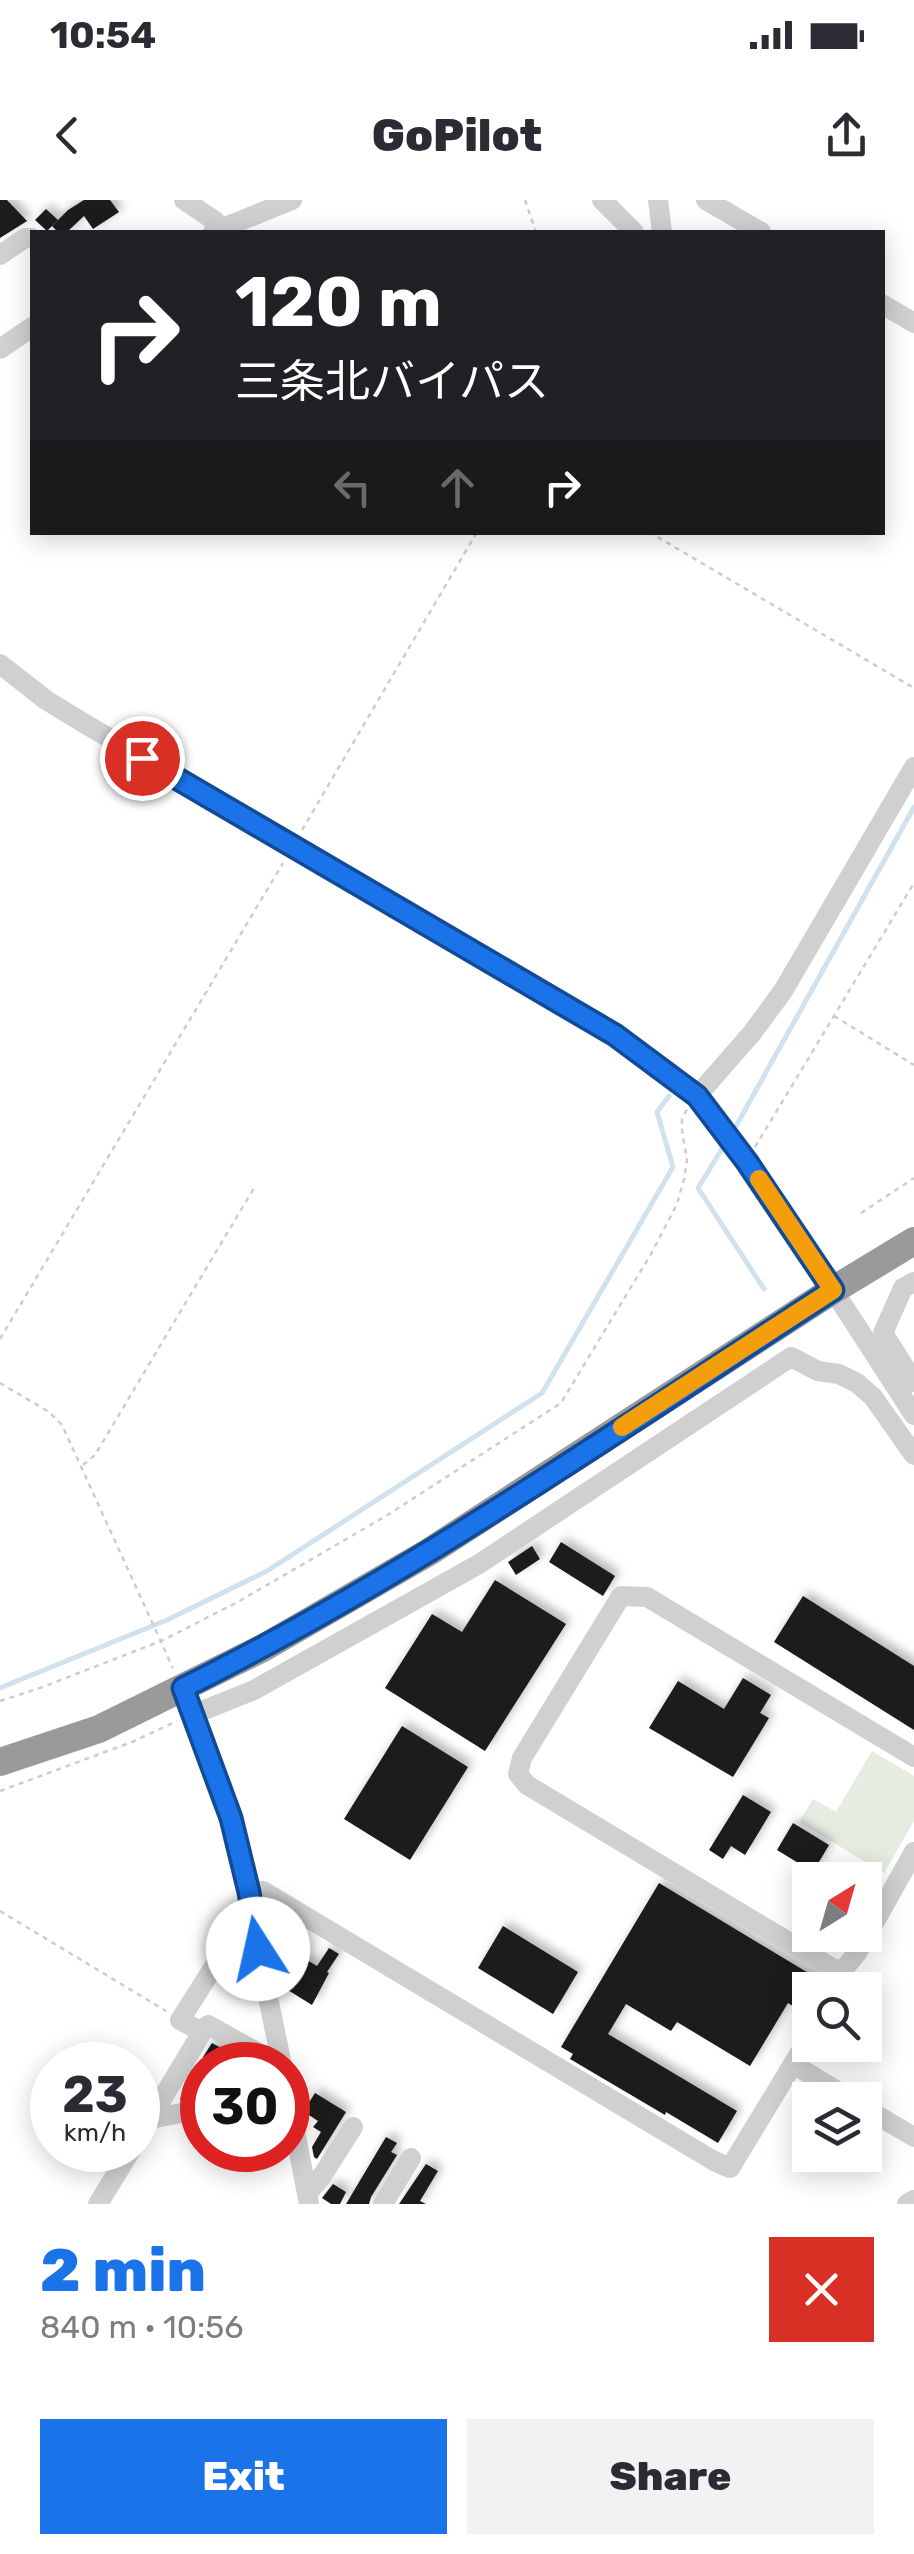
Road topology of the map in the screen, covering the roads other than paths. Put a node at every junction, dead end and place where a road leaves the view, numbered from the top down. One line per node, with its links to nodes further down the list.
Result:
1 (184, 200): 6 (street)
2 (292, 200): 6 (street)
3 (602, 200): 7 (street)
4 (658, 200): 8 (street)
5 (706, 200): 9 (street)
6 (217, 230)
7 (632, 230)
8 (662, 230)
9 (758, 230)
10 (30, 238): 11 (street)
11 (0, 256)
12 (885, 306): 13 (street)
13 (914, 323)
14 (30, 328): 15 (street)
15 (0, 349)
16 (0, 664): 18 (street)
17 (914, 767): 18 (street)
18 (697, 1096): 21 (street)
19 (914, 1242): 21 (highway)
20 (914, 1282): 22 (street)
21 (833, 1290): 23 (street); 25 (highway)
22 (914, 1382)
23 (914, 1416)
24 (914, 1455): 25 (street)
25 (187, 1701): 27 (highway); 29 (street)
26 (914, 1757): 30 (street)
27 (0, 1762)
28 (914, 1852): 31 (street)
29 (250, 1901): 32 (street); 34 (street); 35 (street)
30 (836, 1972)
31 (845, 1972)
32 (202, 2032): 33 (street); 37 (street)
33 (239, 2042)
34 (277, 2042)
35 (793, 2064): 36 (street)
36 (822, 2082)
37 (160, 2102)
38 (882, 2118): 40 (street)
39 (353, 2126): 44 (street)
40 (914, 2137)
41 (411, 2158): 47 (street)
42 (118, 2172): 46 (street)
43 (303, 2172): 44 (street)
44 (308, 2199)
45 (914, 2200): 48 (street)
46 (98, 2204)
47 (383, 2204)
48 (907, 2204)

